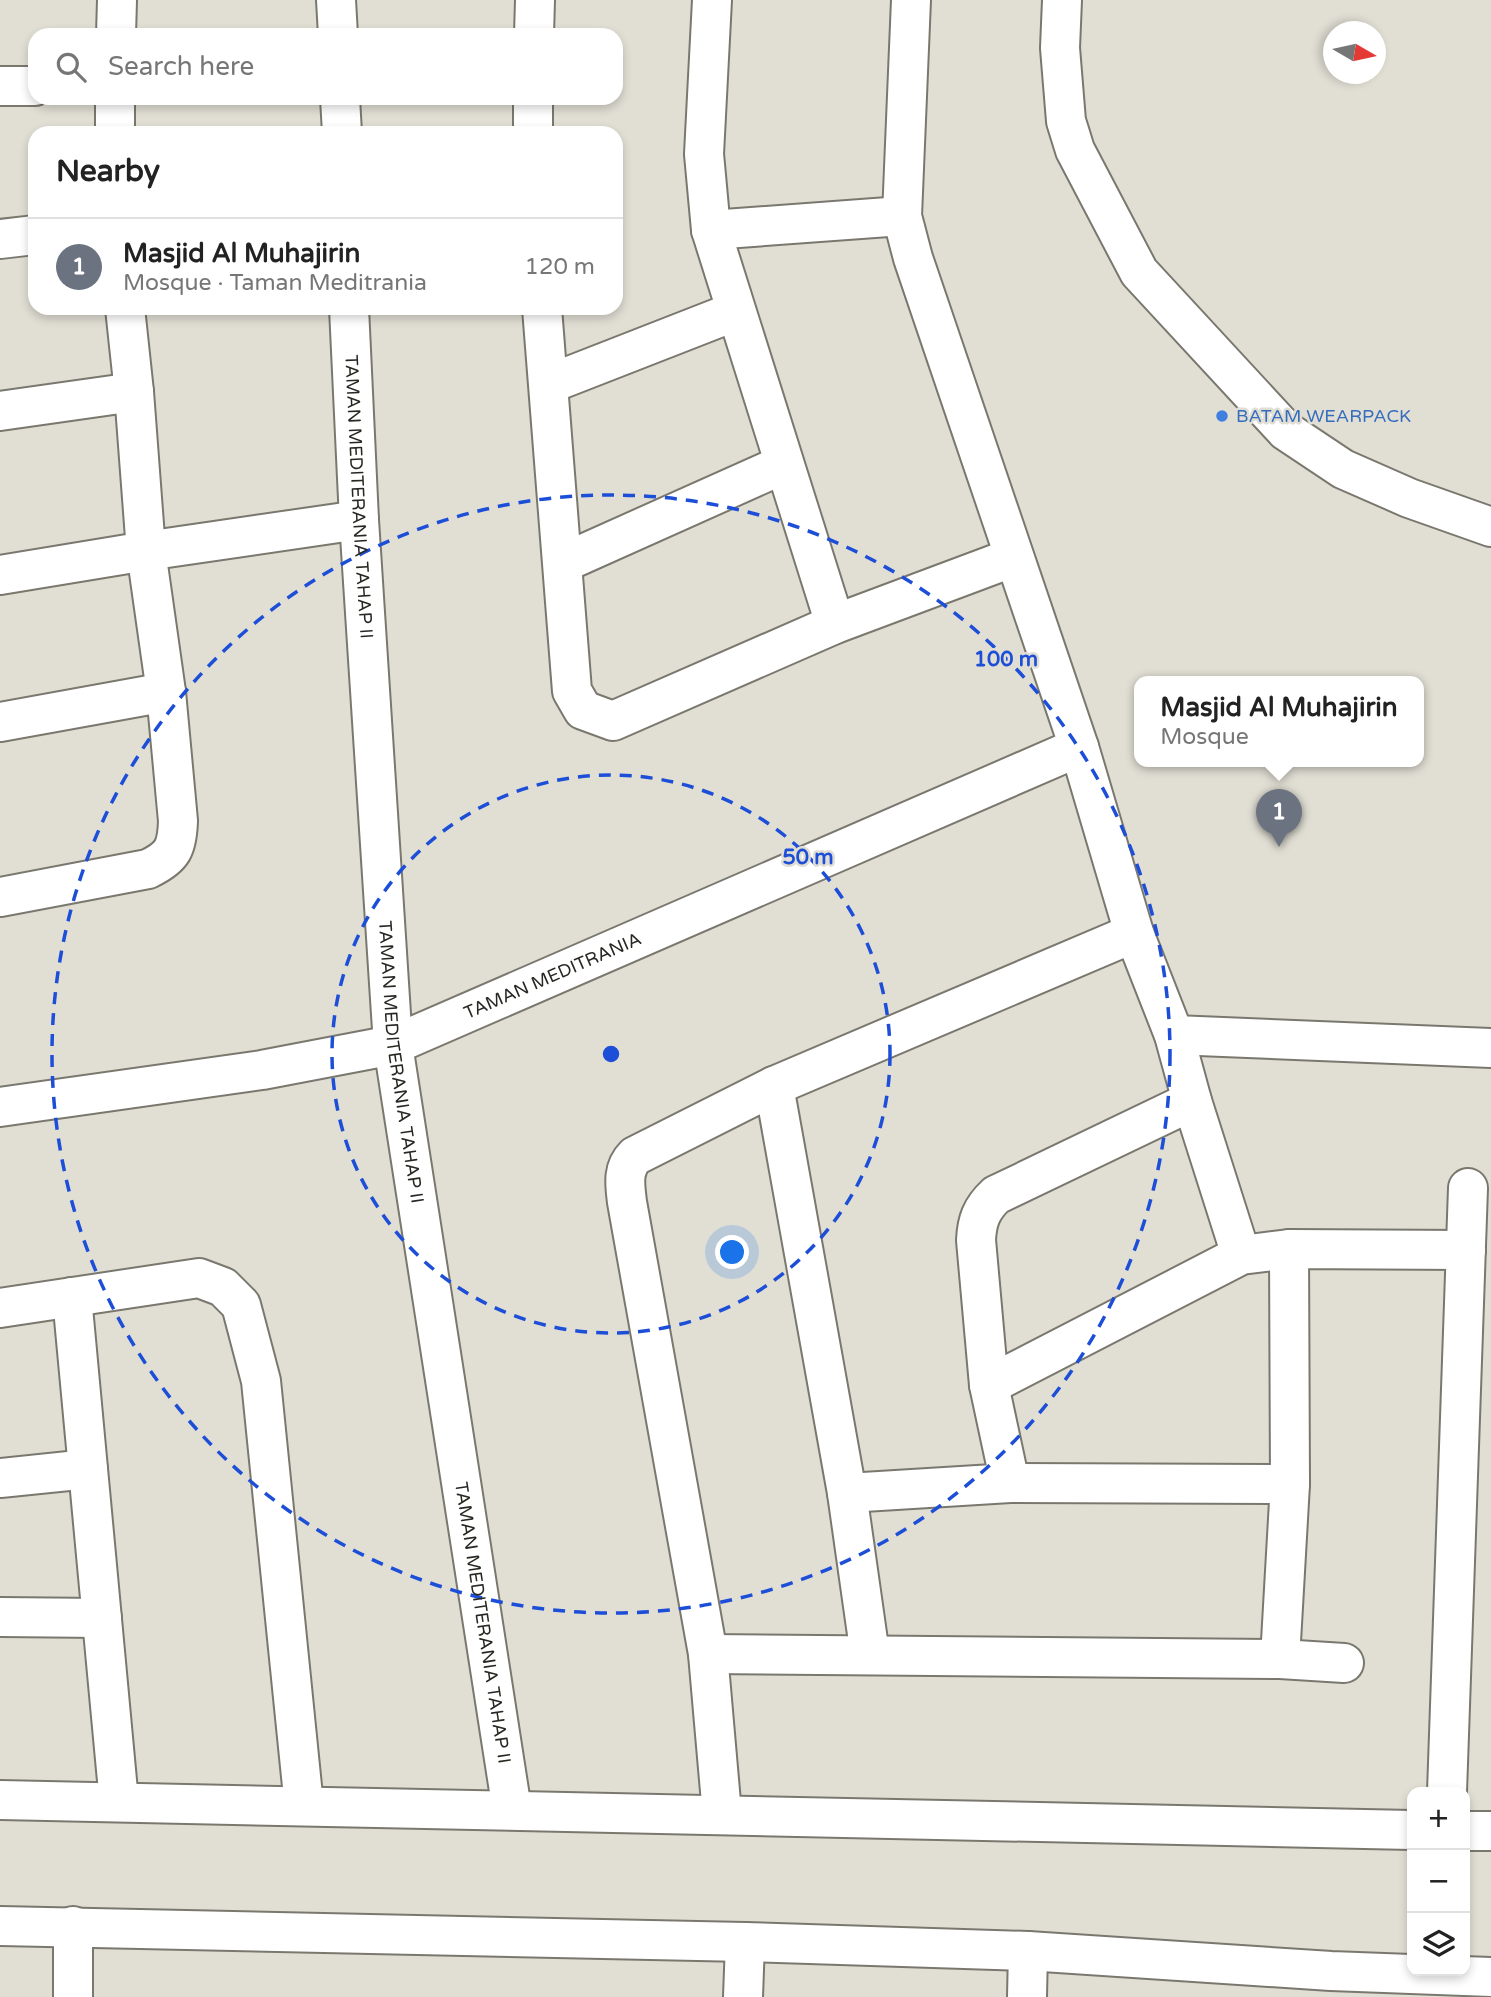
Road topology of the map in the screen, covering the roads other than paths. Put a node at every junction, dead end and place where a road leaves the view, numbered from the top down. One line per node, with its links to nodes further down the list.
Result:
1 (117, 0): 7 (street)
2 (336, 0): 8 (street)
3 (535, 0): 9 (street)
4 (712, 0): 19 (street)
5 (911, 0): 18 (street)
6 (1062, 0): 31 (street)
7 (116, 28)
8 (338, 28)
9 (534, 28)
10 (0, 86): 11 (street)
11 (28, 86)
12 (115, 105): 15 (street)
13 (340, 105): 16 (street)
14 (533, 105): 17 (street)
15 (116, 126)
16 (342, 126)
17 (533, 126)
18 (902, 216): 19 (street); 33 (street)
19 (710, 230): 22 (street)
20 (28, 236): 21 (street)
21 (0, 239)
22 (736, 311): 26 (street); 29 (street)
23 (126, 315): 27 (street)
24 (349, 315): 30 (street, TAMAN MEDITERANIA TAHAP II)
25 (543, 315): 26 (street)
26 (549, 384): 34 (street)
27 (134, 392): 28 (street); 32 (street)
28 (0, 411)
29 (784, 464): 34 (street); 36 (street)
30 (359, 520): 32 (street); 43 (street, TAMAN MEDITERANIA TAHAP II)
31 (1491, 527)
32 (146, 551): 35 (street); 37 (street)
33 (1014, 557): 36 (street); 39 (street)
34 (563, 563): 36 (street)
35 (0, 575)
36 (835, 624)
37 (166, 692): 38 (street); 40 (street)
38 (0, 722)
39 (1079, 747): 41 (street); 43 (street, TAMAN MEDITRANIA)
40 (0, 897)
41 (1134, 933): 42 (street); 45 (street)
42 (1174, 1035): 44 (street); 46 (street)
43 (393, 1045): 47 (street, TAMAN MEDITRANIA); 70 (street, TAMAN MEDITERANIA TAHAP II)
44 (1491, 1048)
45 (774, 1086): 59 (street); 62 (street)
46 (1192, 1101): 51 (street); 54 (street)
47 (0, 1107)
48 (1468, 1188): 50 (street)
49 (1289, 1249): 50 (street); 51 (street); 58 (street)
50 (1466, 1250): 66 (street)
51 (1241, 1255): 54 (street)
52 (72, 1297): 53 (street); 55 (street); 69 (street)
53 (0, 1308)
54 (989, 1385): 57 (street)
55 (88, 1468): 56 (street); 61 (street)
56 (0, 1478)
57 (1010, 1483): 58 (street); 59 (street)
58 (1290, 1484): 64 (street)
59 (847, 1493): 63 (street)
60 (0, 1617): 61 (street)
61 (102, 1618): 68 (street)
62 (708, 1654): 63 (street); 71 (street)
63 (870, 1655): 64 (street)
64 (1280, 1659): 65 (street)
65 (1345, 1662)
66 (1447, 1787)
67 (0, 1800): 68 (street)
68 (119, 1802): 69 (street)
69 (304, 1806): 70 (street)
70 (512, 1810): 71 (street)
71 (722, 1815): 72 (street)
72 (1407, 1830)
73 (1470, 1831): 74 (street)
74 (1491, 1831)
75 (0, 1926): 76 (street)
76 (73, 1926): 77 (street); 81 (street)
77 (745, 1942): 78 (street); 82 (street)
78 (1028, 1951): 80 (street); 83 (street)
79 (1491, 1977): 80 (street)
80 (1330, 1984)
81 (73, 1997)
82 (743, 1997)
83 (1027, 1997)

